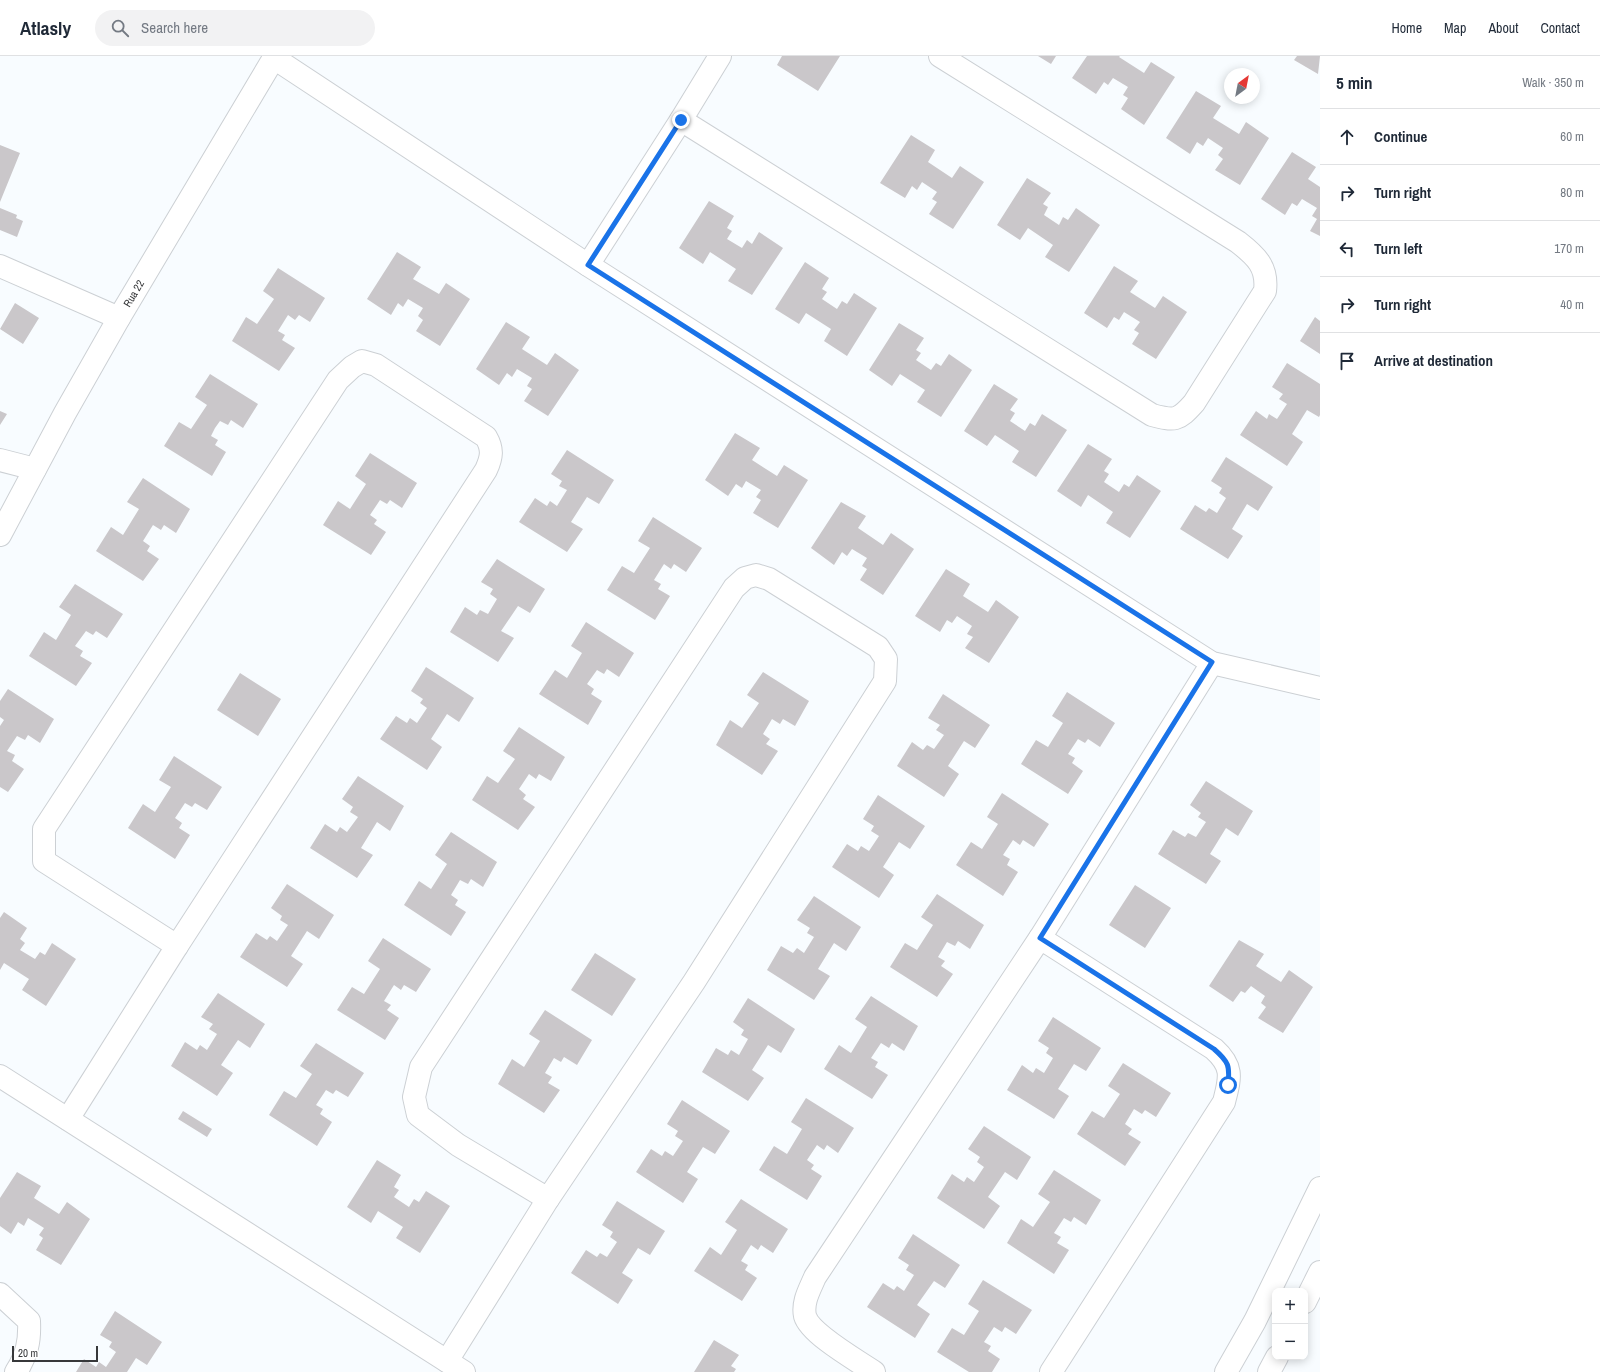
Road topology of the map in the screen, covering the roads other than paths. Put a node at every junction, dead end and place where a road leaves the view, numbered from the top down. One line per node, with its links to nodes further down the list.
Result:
1 (720, 56): 4 (street)
2 (940, 56): 4 (street)
3 (275, 57): 5 (street); 7 (street, Rua 22)
4 (681, 120): 5 (street)
5 (588, 265): 11 (street)
6 (0, 266): 7 (street)
7 (119, 318): 9 (street, Rua 22)
8 (0, 460): 9 (street)
9 (35, 469): 10 (street, Rua 22)
10 (0, 535)
11 (1212, 662): 12 (street); 13 (street)
12 (1320, 688)
13 (1040, 938): 25 (street); 26 (street)
14 (177, 946): 14 (street); 16 (street)
15 (0, 1076): 16 (street)
16 (68, 1119): 23 (street)
17 (1320, 1188): 27 (street)
18 (548, 1199): 18 (street); 23 (street)
19 (1320, 1272): 21 (street)
20 (0, 1294): 24 (street)
21 (1308, 1296)
22 (1275, 1360): 28 (street)
23 (455, 1367)
24 (16, 1372)
25 (874, 1372)
26 (1051, 1372)
27 (1226, 1372)
28 (1269, 1372)

